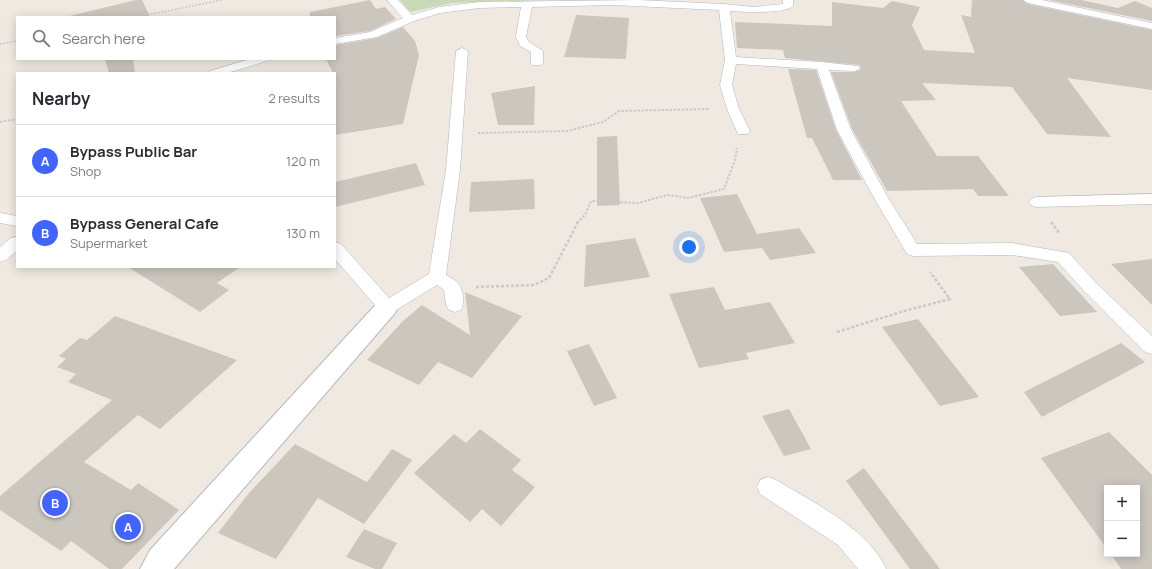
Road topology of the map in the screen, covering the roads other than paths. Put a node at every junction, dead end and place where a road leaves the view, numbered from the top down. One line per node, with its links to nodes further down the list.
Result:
1 (392, 0): 6 (lane)
2 (788, 0): 5 (lane)
3 (1028, 0): 7 (lane)
4 (527, 4): 5 (lane); 6 (lane); 12 (lane)
5 (724, 7): 11 (lane)
6 (410, 19): 8 (lane)
7 (1152, 26)
8 (336, 41)
9 (462, 51): 24 (lane)
10 (260, 60): 15 (lane)
11 (731, 60): 13 (lane); 16 (lane)
12 (537, 63)
13 (821, 65): 14 (lane); 27 (lane)
14 (854, 68)
15 (218, 72)
16 (743, 131)
17 (1152, 199): 18 (lane)
18 (1036, 202)
19 (0, 218): 20 (lane)
20 (16, 221)
21 (16, 243): 23 (lane)
22 (336, 249): 26 (lane)
23 (0, 256)
24 (437, 277): 25 (lane); 26 (lane)
25 (455, 305)
26 (387, 307): 29 (street)
27 (1152, 347)
28 (768, 487): 30 (lane)
29 (156, 569)
30 (874, 569)

